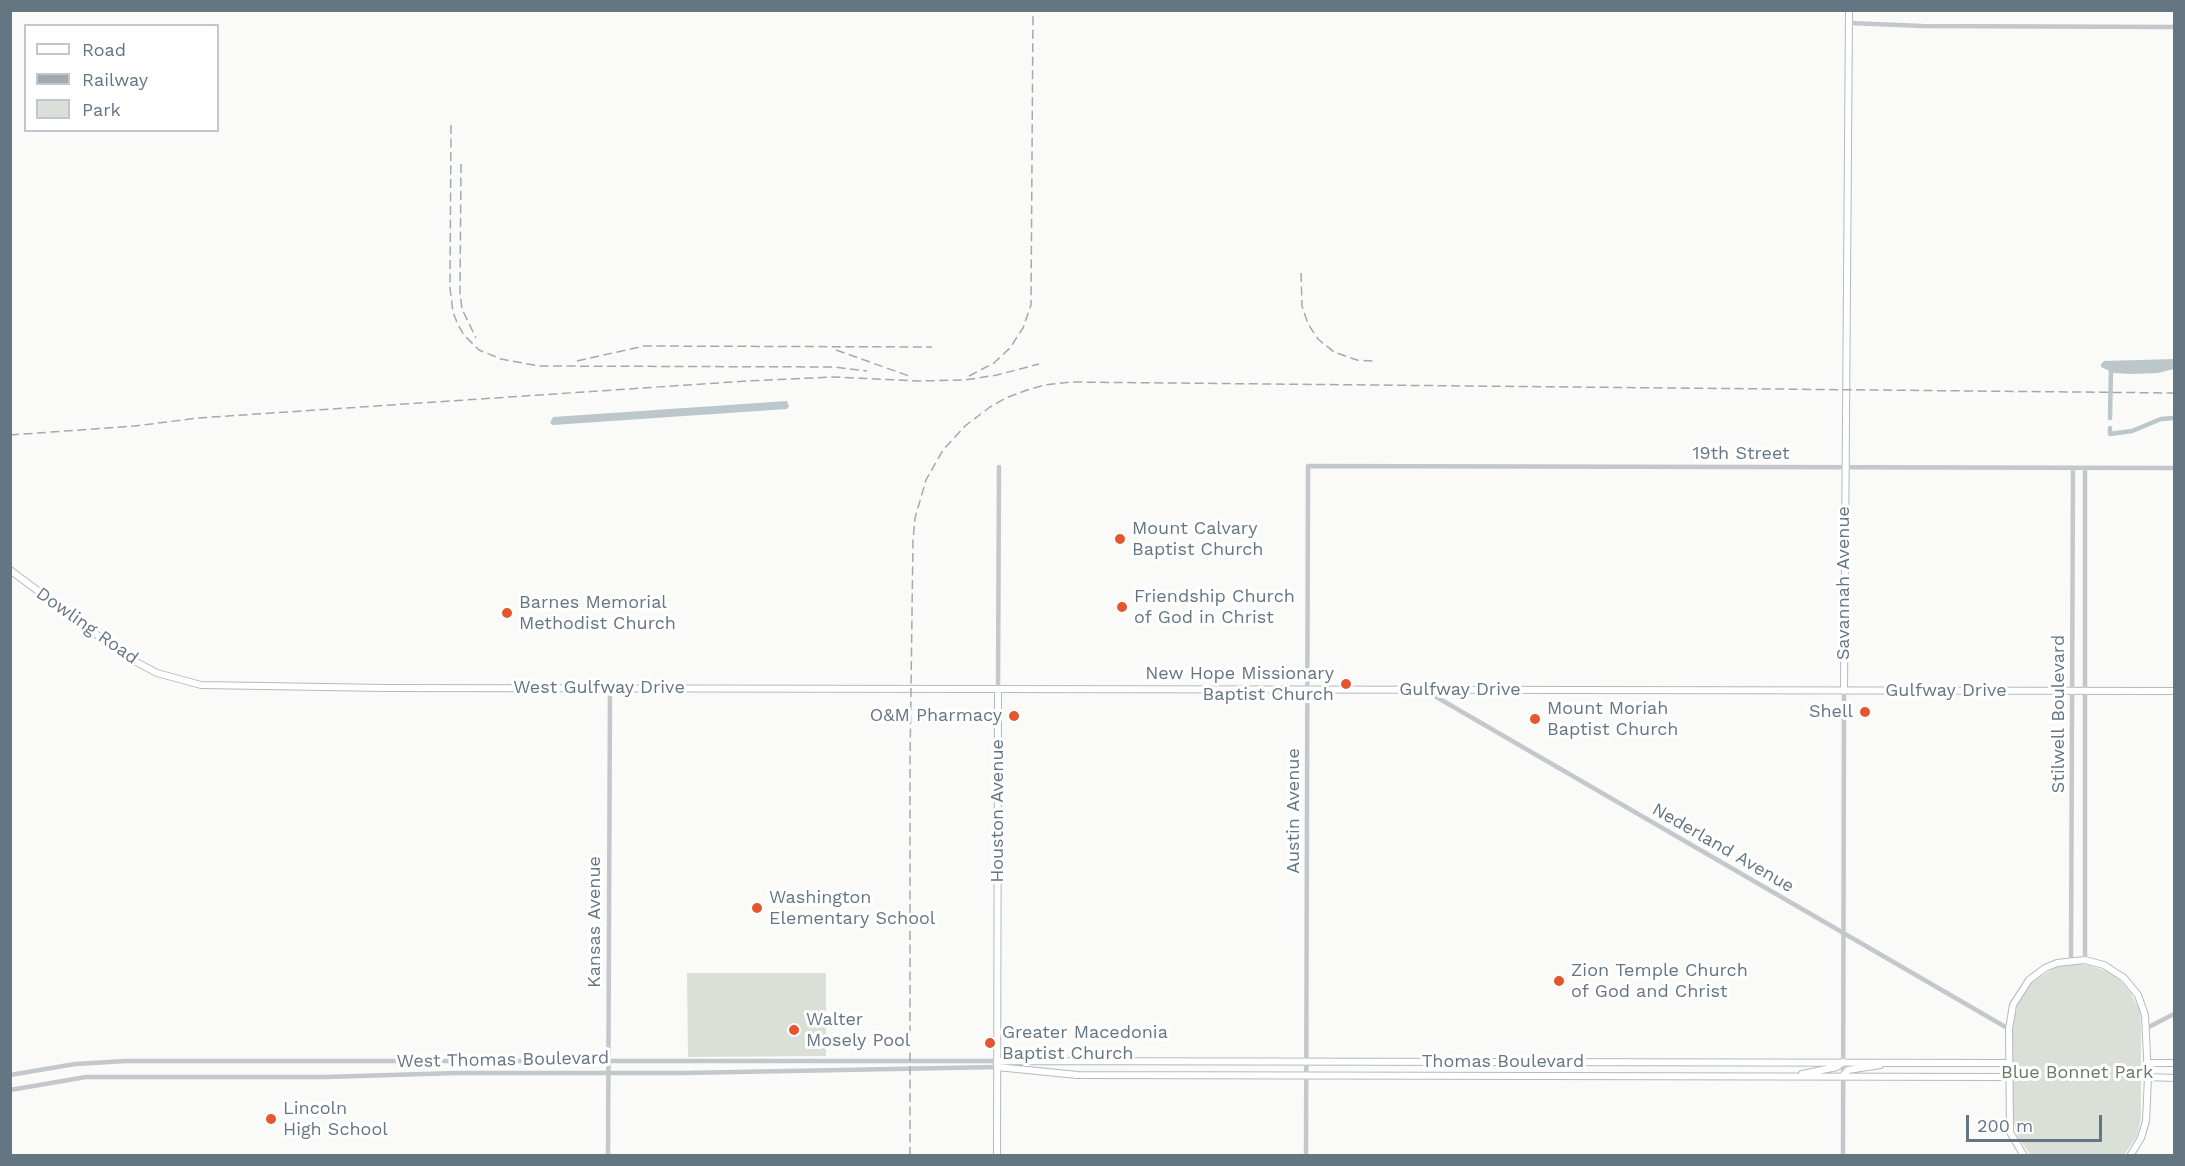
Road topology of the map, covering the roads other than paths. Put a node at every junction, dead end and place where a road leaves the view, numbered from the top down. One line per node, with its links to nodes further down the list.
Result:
1 (1849, 10): 2 (main road, Savannah Avenue)
2 (1849, 23): 3 (street); 6 (main road, Savannah Avenue)
3 (2175, 27)
4 (999, 466): 13 (street, Houston Avenue)
5 (1308, 466): 6 (street, 19th Street); 15 (street, Austin Avenue)
6 (1845, 467): 7 (street, 19th Street); 16 (main road, Savannah Avenue)
7 (2073, 468): 8 (street, 19th Street); 17 (street, Stilwell Boulevard)
8 (2085, 468): 9 (street, 19th Street); 18 (street, Stilwell Boulevard)
9 (2175, 468)
10 (10, 570): 11 (main road, Dowling Road)
11 (201, 685): 12 (main road, West Gulfway Drive)
12 (610, 688): 13 (main road, West Gulfway Drive); 26 (street, Kansas Avenue)
13 (998, 689): 15 (main road, Gulfway Drive); 34 (main road, Houston Avenue)
14 (1424, 689): 15 (main road, Gulfway Drive); 16 (main road, Gulfway Drive); 20 (street, Nederland Avenue)
15 (1308, 690): 27 (street, Austin Avenue)
16 (1844, 691): 17 (main road, Gulfway Drive); 20 (street, Savannah Avenue)
17 (2072, 691): 18 (main road, Gulfway Drive); 22 (street, Stilwell Boulevard)
18 (2085, 691): 19 (main road, Gulfway Drive); 21 (street, Stilwell Boulevard)
19 (2175, 692)
20 (1843, 934): 25 (street, Nederland Avenue); 29 (street, Savannah Avenue)
21 (2085, 960): 22 (main road); 24 (main road)
22 (2071, 961): 25 (main road)
23 (2175, 1014): 24 (street)
24 (2147, 1028): 32 (main road)
25 (2009, 1029): 31 (main road)
26 (609, 1061): 28 (street, West Thomas Boulevard); 34 (street, West Thomas Boulevard); 35 (street, Kansas Avenue)
27 (1306, 1061): 29 (main road, Thomas Boulevard); 34 (main road, Thomas Boulevard); 38 (street, Austin Avenue)
28 (346, 1062): 36 (street, West Thomas Boulevard); 37 (street)
29 (1843, 1062): 30 (main road, Thomas Boulevard); 39 (main road); 40 (street, Savannah Avenue)
30 (1889, 1063): 31 (main road, Thomas Boulevard); 40 (main road)
31 (2009, 1063): 41 (main road)
32 (2147, 1063): 33 (main road); 42 (main road)
33 (2175, 1063)
34 (997, 1064): 35 (street, West Thomas Boulevard); 38 (main road, Thomas Boulevard); 46 (main road, Houston Avenue)
35 (609, 1072): 37 (street, West Thomas Boulevard); 45 (street, Kansas Avenue)
36 (10, 1075)
37 (346, 1076): 44 (street, West Thomas Boulevard)
38 (1306, 1076): 39 (main road, Thomas Boulevard); 47 (street, Austin Avenue)
39 (1796, 1076): 40 (main road, Thomas Boulevard)
40 (1843, 1076): 41 (main road, Thomas Boulevard); 48 (street, Savannah Avenue)
41 (2008, 1077): 49 (main road)
42 (2148, 1077): 43 (main road); 50 (main road)
43 (2175, 1078)
44 (10, 1090)
45 (608, 1155)
46 (997, 1155)
47 (1306, 1155)
48 (1842, 1155)
49 (2024, 1155)
50 (2130, 1155)

